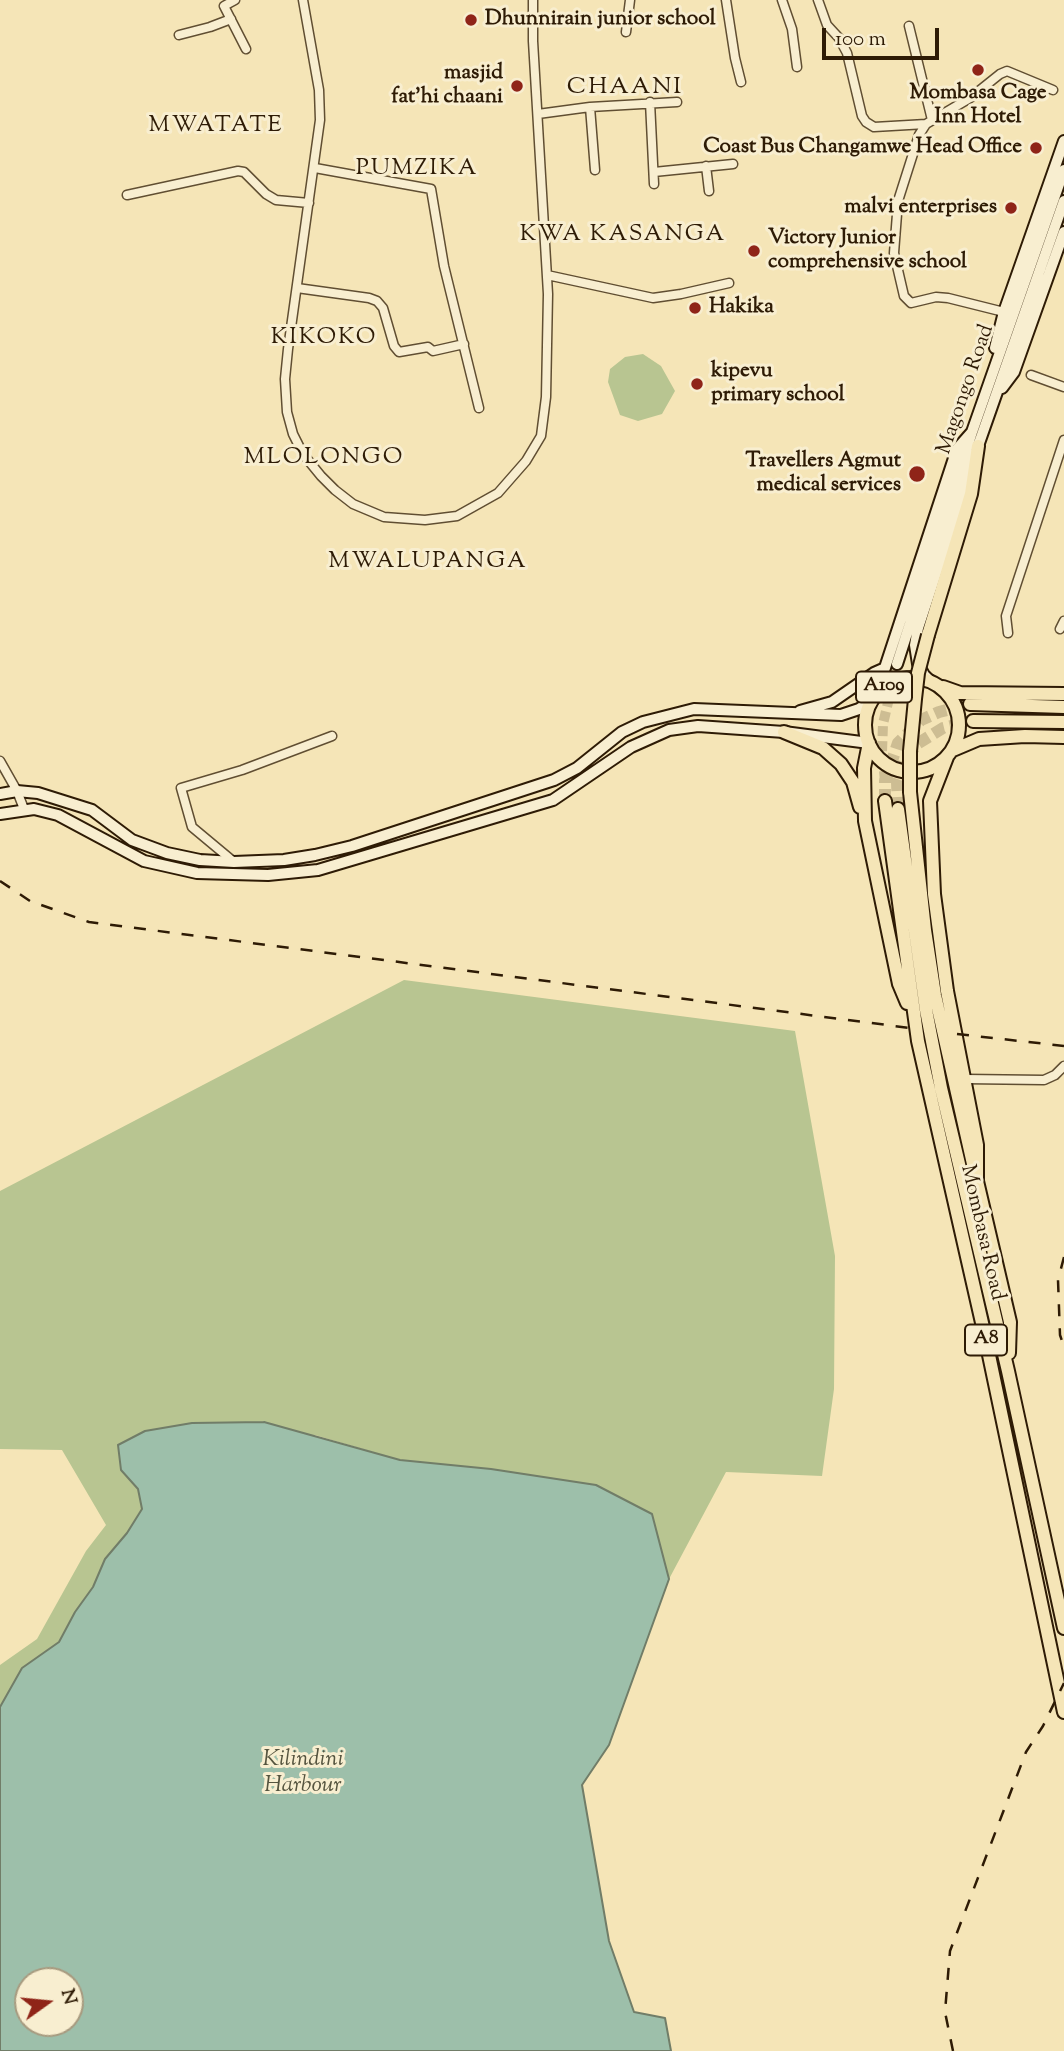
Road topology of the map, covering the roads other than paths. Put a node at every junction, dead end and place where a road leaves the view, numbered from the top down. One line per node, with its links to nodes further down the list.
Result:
1 (235, 0): 8 (street)
2 (303, 0): 25 (street)
3 (534, 0): 20 (street)
4 (630, 0): 11 (street)
5 (726, 0): 15 (street)
6 (782, 0): 14 (street)
7 (818, 0): 21 (street)
8 (223, 3): 9 (street)
9 (231, 19): 12 (street); 13 (street)
10 (909, 26): 21 (street)
11 (626, 32)
12 (179, 34)
13 (247, 49)
14 (797, 67)
15 (741, 82)
16 (1053, 90): 21 (street)
17 (650, 102): 18 (street); 19 (street); 28 (street)
18 (677, 102)
19 (590, 107): 20 (street); 26 (street)
20 (538, 114): 35 (street)
21 (929, 122): 38 (street)
22 (1064, 141): 38 (main road)
23 (733, 164): 24 (street)
24 (706, 166): 28 (street); 30 (street)
25 (315, 168): 33 (street); 39 (street)
26 (595, 170)
27 (1064, 170): 40 (main road, Magongo Road)
28 (654, 172): 29 (street)
29 (654, 184)
30 (709, 191)
31 (127, 195): 33 (street)
32 (1064, 201): 43 (main road)
33 (309, 204): 37 (street)
34 (1064, 232): 43 (main road)
35 (547, 275): 36 (street); 37 (street)
36 (729, 283)
37 (297, 288): 39 (street)
38 (1004, 312): 40 (main road)
39 (464, 344): 44 (street)
40 (993, 368): 45 (main road, Magongo Road)
41 (1031, 375): 42 (street)
42 (1064, 387)
43 (997, 394): 47 (main road, Magongo Road)
44 (479, 408)
45 (972, 432): 49 (main road, Magongo Road); 50 (main road)
46 (1064, 440): 48 (street)
47 (978, 446): 51 (main road, Magongo Road); 76 (highway, bridge)
48 (1008, 633)
49 (897, 664)
50 (883, 669): 53 (main road); 56 (main road)
51 (935, 683): 52 (highway); 53 (highway, A109); 63 (highway, A109)
52 (1064, 694)
53 (873, 700): 56 (main road); 62 (highway, A109)
54 (970, 704): 55 (highway)
55 (1064, 707)
56 (790, 714): 72 (main road)
57 (973, 721): 58 (highway)
58 (1064, 722)
59 (783, 732): 62 (main road); 68 (main road); 71 (highway)
60 (332, 736): 72 (street)
61 (1064, 737): 63 (highway)
62 (869, 743): 63 (highway); 71 (highway)
63 (950, 753): 75 (highway)
64 (0, 761): 65 (street)
65 (17, 791): 66 (main road); 68 (street); 72 (main road)
66 (0, 794)
67 (884, 801): 73 (highway, Mombasa Road / A8)
68 (24, 809): 70 (main road)
69 (898, 809): 77 (highway, Mombasa Road / A8)
70 (0, 814)
71 (865, 821): 73 (highway)
72 (234, 862)
73 (912, 1012): 79 (highway, Mombasa Road / A8)
74 (1064, 1066): 75 (street)
75 (965, 1079): 76 (highway)
76 (977, 1181): 77 (highway)
77 (1008, 1371): 78 (highway, Mombasa Road / A8)
78 (1064, 1628)
79 (1064, 1712)

